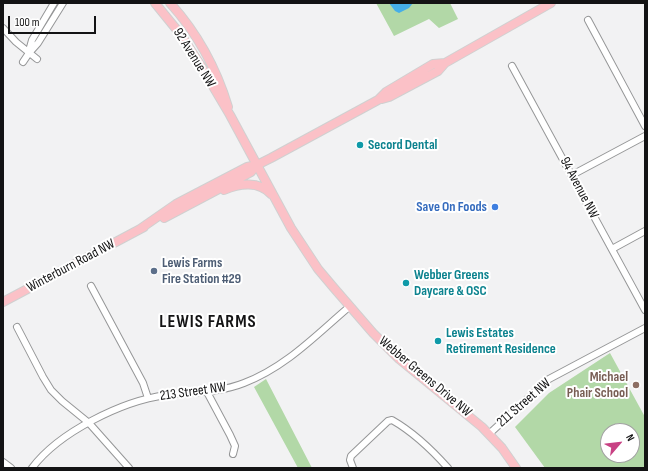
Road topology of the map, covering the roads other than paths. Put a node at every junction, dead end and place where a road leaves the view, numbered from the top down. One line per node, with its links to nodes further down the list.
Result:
1 (54, 3): 8 (street)
2 (63, 3): 8 (street)
3 (155, 3): 12 (main road, 92 Avenue NW)
4 (170, 3): 12 (main road, 92 Avenue NW)
5 (551, 3): 15 (main road, Winterburn Road NW)
6 (588, 20): 13 (street)
7 (3, 28): 8 (street)
8 (29, 53): 9 (street); 10 (street)
9 (37, 59)
10 (23, 62)
11 (512, 66): 16 (street, 94 Avenue NW)
12 (230, 115): 15 (main road, 92 Avenue NW)
13 (645, 126)
14 (645, 136): 16 (street)
15 (257, 165): 17 (main road, Winterburn Road NW); 18 (main road, Webber Greens Drive NW); 19 (main road, Winterburn Road NW)
16 (572, 175): 21 (street, 94 Avenue NW)
17 (202, 198): 18 (main road); 19 (main road, Winterburn Road NW)
18 (275, 199): 24 (main road, Webber Greens Drive NW)
19 (140, 229): 23 (main road, Winterburn Road NW)
20 (645, 231): 21 (street)
21 (612, 248): 25 (street, 94 Avenue NW)
22 (91, 286): 29 (street)
23 (3, 302)
24 (349, 306): 28 (street, 213 Street NW); 31 (main road, Webber Greens Drive NW)
25 (645, 310)
26 (17, 327): 30 (street)
27 (645, 328): 31 (street, 211 Street NW)
28 (207, 392): 29 (street, 213 Street NW); 32 (street)
29 (148, 398): 30 (street, 213 Street NW)
30 (89, 423): 36 (street, 213 Street NW); 37 (street)
31 (489, 434): 39 (main road, Webber Greens Drive NW)
32 (233, 454)
33 (3, 462): 35 (street)
34 (352, 466): 38 (street)
35 (11, 468)
36 (32, 468)
37 (129, 468)
38 (448, 468)
39 (516, 468)

